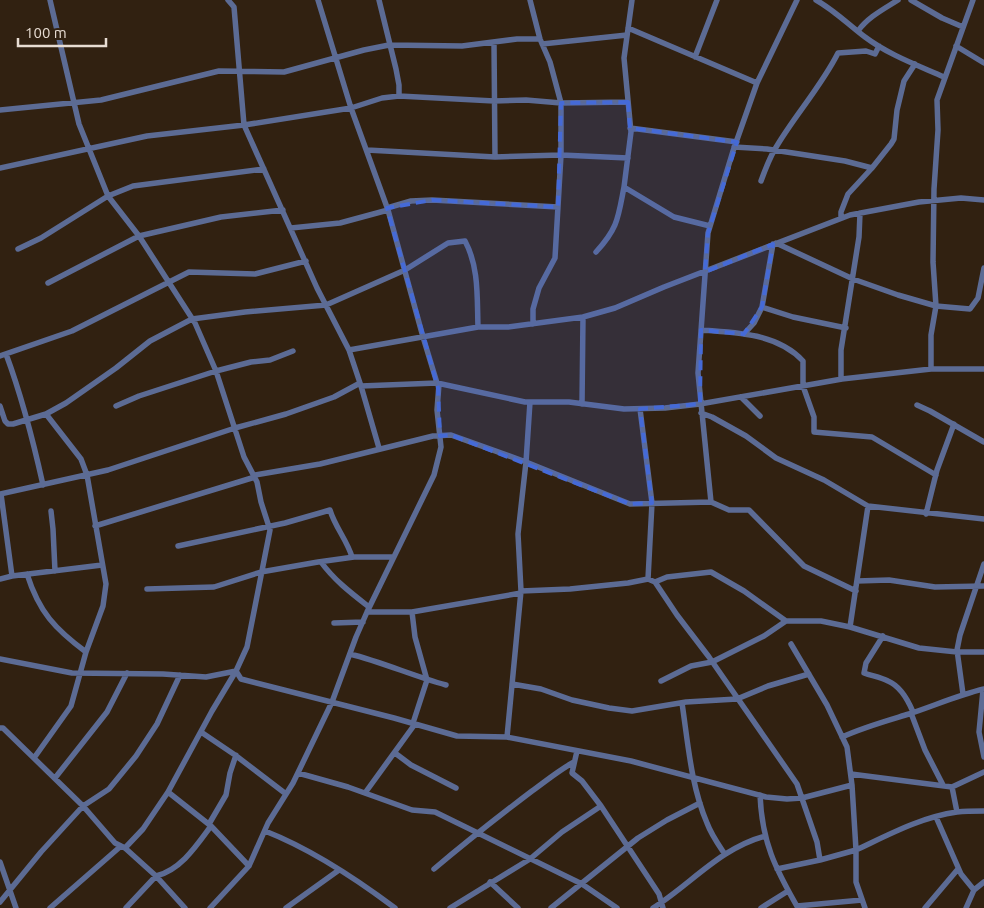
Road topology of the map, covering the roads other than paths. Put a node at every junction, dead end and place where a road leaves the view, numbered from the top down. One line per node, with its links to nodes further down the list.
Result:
1 (50, 0): 31 (street)
2 (228, 0): 26 (street)
3 (318, 0): 23 (street)
4 (379, 0): 19 (street)
5 (530, 0): 17 (street)
6 (632, 0): 14 (street)
7 (717, 0): 22 (street)
8 (797, 0): 28 (street)
9 (816, 0): 15 (street)
10 (898, 0): 15 (street)
11 (911, 0): 13 (street)
12 (973, 0): 13 (street)
13 (963, 27): 21 (street)
14 (628, 28): 16 (street); 22 (street)
15 (858, 31): 20 (street)
16 (627, 35): 17 (street); 32 (street)
17 (541, 41): 18 (street); 33 (street)
18 (494, 43): 19 (street); 30 (street)
19 (389, 45): 23 (street); 29 (street)
20 (880, 46): 25 (street); 41 (street)
21 (956, 46): 24 (street); 27 (street)
22 (695, 57): 28 (street)
23 (336, 58): 26 (street); 34 (street)
24 (984, 63)
25 (915, 64): 27 (street); 46 (street)
26 (239, 71): 31 (street); 36 (street)
27 (944, 77): 52 (street)
28 (757, 83): 38 (street)
29 (399, 96): 30 (street); 34 (street)
30 (494, 101): 33 (street); 43 (street)
31 (73, 102): 35 (street); 39 (street)
32 (628, 102): 33 (street); 37 (street)
33 (561, 103): 42 (street)
34 (351, 108): 36 (street); 40 (street)
35 (0, 110)
36 (244, 125): 39 (street); 47 (street)
37 (630, 128): 38 (street); 44 (street)
38 (735, 144): 41 (street); 58 (street)
39 (88, 148): 45 (street); 50 (street)
40 (366, 150): 43 (street); 54 (street)
41 (774, 150): 46 (street); 48 (street)
42 (562, 155): 43 (street); 44 (street); 53 (street)
43 (496, 157)
44 (628, 158): 49 (street)
45 (0, 168)
46 (872, 168): 57 (street)
47 (264, 169): 50 (street); 55 (street)
48 (761, 181)
49 (624, 188): 58 (street); 63 (street)
50 (108, 196): 60 (street); 62 (street)
51 (984, 200): 52 (street)
52 (934, 202): 56 (street); 73 (street)
53 (558, 207): 54 (street); 77 (street)
54 (387, 209): 59 (street); 66 (street)
55 (283, 210): 59 (street); 60 (street)
56 (860, 213): 57 (street); 68 (street)
57 (841, 218): 61 (street)
58 (710, 226): 67 (street)
59 (291, 228): 64 (street)
60 (139, 236): 69 (street); 70 (street)
61 (774, 244): 67 (street); 68 (street); 74 (street)
62 (18, 249)
63 (596, 252)
64 (306, 261): 69 (street); 72 (street)
65 (984, 268): 71 (street)
66 (405, 270): 72 (street); 78 (street); 82 (street)
67 (705, 272): 75 (street); 80 (street)
68 (853, 279): 73 (street); 79 (street)
69 (169, 282): 76 (street); 85 (street)
70 (48, 283)
71 (981, 298): 73 (street)
72 (326, 304): 76 (street); 83 (street)
73 (936, 306): 86 (street)
74 (762, 307): 79 (street); 81 (street)
75 (583, 317): 77 (street); 95 (street)
76 (192, 319): 88 (street); 101 (street)
77 (533, 324): 78 (street)
78 (478, 327): 82 (street)
79 (846, 328): 89 (street)
80 (701, 330): 81 (street); 96 (street)
81 (744, 334): 92 (street)
82 (423, 337): 83 (street); 90 (street)
83 (348, 350): 91 (street)
84 (293, 351): 88 (street)
85 (3, 355): 104 (street)
86 (931, 368): 87 (street); 89 (street)
87 (984, 369)
88 (216, 371): 99 (street); 106 (street)
89 (842, 379): 92 (street)
90 (438, 383): 91 (street); 94 (street); 107 (street)
91 (360, 384): 106 (street); 109 (street)
92 (803, 386): 93 (street); 112 (street)
93 (741, 397): 96 (street); 103 (street)
94 (530, 402): 95 (street); 110 (street)
95 (582, 404): 100 (street)
96 (700, 404): 100 (street); 102 (street)
97 (917, 405): 105 (street)
98 (0, 406): 104 (street)
99 (116, 406)
100 (640, 409): 117 (street)
101 (46, 414): 104 (street); 111 (street)
102 (701, 414): 116 (street); 118 (street)
103 (760, 416)
104 (28, 419): 114 (street)
105 (954, 424): 108 (street); 112 (street)
106 (235, 428): 111 (street); 113 (street)
107 (440, 436): 109 (street); 110 (street); 125 (street)
108 (984, 442)
109 (379, 448): 113 (street)
110 (526, 462): 117 (street); 142 (street)
111 (87, 475): 114 (street); 122 (street)
112 (936, 475): 120 (street)
113 (255, 476): 122 (street); 123 (street)
114 (44, 485): 115 (street)
115 (0, 494): 133 (street)
116 (711, 502): 117 (street); 141 (street)
117 (652, 503): 134 (street)
118 (868, 506): 120 (street); 136 (street)
119 (51, 511): 130 (street)
120 (926, 514): 121 (street)
121 (984, 519)
122 (95, 526): 129 (street)
123 (269, 526): 124 (street); 126 (street); 131 (street)
124 (178, 546)
125 (393, 556): 126 (street); 143 (street)
126 (352, 557): 127 (street)
127 (321, 562): 131 (street); 143 (street)
128 (984, 564): 138 (street)
129 (102, 565): 130 (street); 151 (street)
130 (55, 570): 132 (street)
131 (261, 572): 140 (street); 157 (street)
132 (27, 574): 133 (street); 151 (street)
133 (12, 576): 135 (street)
134 (648, 579): 137 (street); 142 (street)
135 (0, 580)
136 (858, 581): 138 (street); 141 (street)
137 (655, 582): 146 (street); 156 (street)
138 (976, 586): 139 (street); 152 (street)
139 (984, 586)
140 (147, 589)
141 (856, 591): 148 (street)
142 (521, 592): 144 (street); 164 (street)
143 (368, 610): 144 (street); 145 (street)
144 (412, 612): 162 (street)
145 (363, 622): 147 (street); 154 (street)
146 (786, 622): 148 (street); 156 (street)
147 (334, 623)
148 (850, 627): 149 (street)
149 (883, 636): 152 (street); 171 (street)
150 (791, 644): 160 (street)
151 (86, 652): 158 (street)
152 (957, 652): 153 (street); 167 (street)
153 (984, 652)
154 (350, 654): 162 (street); 169 (street)
155 (0, 659): 158 (street)
156 (712, 662): 163 (street); 168 (street)
157 (236, 670): 161 (street); 169 (street); 174 (street)
158 (81, 673): 159 (street); 180 (street)
159 (127, 674): 161 (street); 186 (street)
160 (809, 674): 168 (street); 176 (street)
161 (180, 675): 198 (street)
162 (427, 680): 165 (street); 172 (street)
163 (662, 681)
164 (512, 684): 170 (street); 175 (street)
165 (446, 685)
166 (983, 689): 167 (street); 181 (street)
167 (963, 694): 171 (street)
168 (737, 699): 170 (street); 196 (street)
169 (332, 702): 172 (street); 184 (street)
170 (682, 703): 187 (street)
171 (912, 713): 176 (street); 189 (street)
172 (414, 723): 175 (street); 178 (street)
173 (0, 728): 180 (street)
174 (201, 732): 179 (street); 192 (street)
175 (507, 737): 177 (street)
176 (842, 737): 185 (street)
177 (577, 751): 182 (street); 187 (street)
178 (395, 753): 191 (street); 193 (street)
179 (236, 755): 194 (street); 203 (street)
180 (34, 758): 186 (street)
181 (984, 758)
182 (574, 762): 199 (street); 205 (street)
183 (984, 772): 190 (street)
184 (298, 773): 193 (street); 194 (street)
185 (850, 774): 188 (street); 189 (street)
186 (55, 778): 198 (street)
187 (694, 778): 195 (street); 197 (street)
188 (852, 785): 196 (street); 209 (street)
189 (943, 785): 190 (street)
190 (952, 787): 201 (street)
191 (456, 788)
192 (168, 792): 203 (street); 207 (street)
193 (365, 793): 205 (street)
194 (286, 794): 204 (street)
195 (760, 795): 196 (street); 206 (street)
196 (802, 798): 212 (street)
197 (700, 802): 208 (street); 210 (street)
198 (83, 806): 207 (street); 223 (street)
199 (601, 806): 208 (street); 211 (street)
200 (984, 811): 201 (street)
201 (956, 812): 202 (street)
202 (936, 817): 209 (street); 217 (street)
203 (210, 825): 214 (street); 219 (street)
204 (265, 831): 214 (street); 218 (street)
205 (477, 833): 211 (street); 215 (street)
206 (765, 836): 210 (street); 216 (street)
207 (123, 847): 219 (street); 231 (street)
208 (628, 848): 222 (street); 228 (street)
209 (856, 850): 212 (street); 226 (street)
210 (724, 854): 228 (street)
211 (530, 859): 220 (street); 222 (street)
212 (820, 860): 216 (street)
213 (0, 862): 223 (street)
214 (249, 866): 234 (street)
215 (434, 869)
216 (777, 869): 225 (street)
217 (958, 869): 224 (street); 244 (street)
218 (339, 870): 235 (street); 236 (street)
219 (156, 876): 232 (street); 233 (street)
220 (490, 882): 237 (street); 238 (street)
221 (984, 882): 224 (street)
222 (582, 884): 239 (street); 240 (street)
223 (10, 889): 227 (street); 230 (street)
224 (974, 890): 245 (street)
225 (788, 891): 229 (street); 242 (street)
226 (862, 900): 229 (street); 243 (street)
227 (0, 902)
228 (662, 906): 241 (street)
229 (797, 907)
230 (16, 908)
231 (50, 908)
232 (126, 908)
233 (184, 908)
234 (210, 908)
235 (286, 908)
236 (395, 908)
237 (450, 908)
238 (518, 908)
239 (551, 908)
240 (617, 908)
241 (653, 908)
242 (761, 908)
243 (865, 908)
244 (925, 908)
245 (966, 908)

